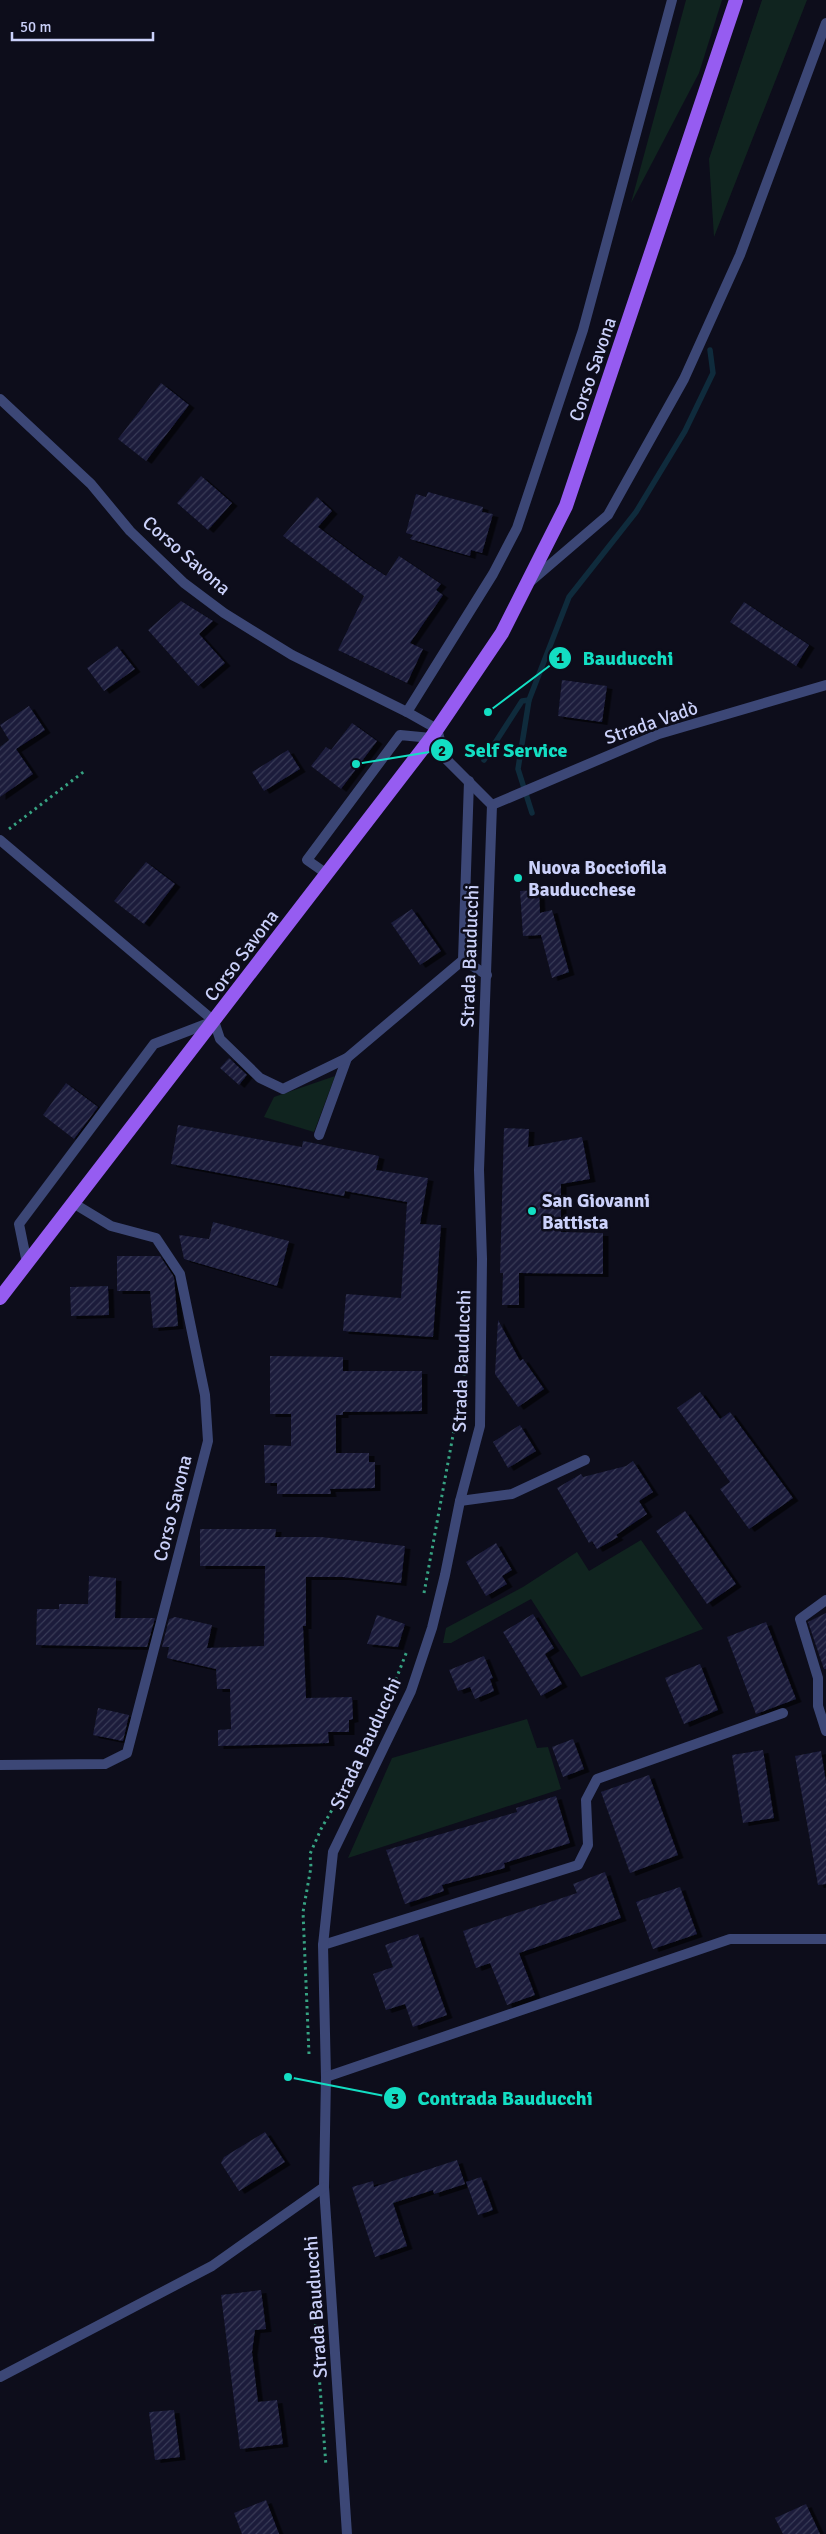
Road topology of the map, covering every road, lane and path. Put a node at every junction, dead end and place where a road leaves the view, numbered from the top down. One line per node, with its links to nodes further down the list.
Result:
1 (672, 0): 7 (street, Corso Savona)
2 (736, 0): 5 (main road, Corso Savona)
3 (826, 23): 5 (street)
4 (0, 399): 7 (street, Corso Savona)
5 (526, 585): 8 (main road, Corso Savona)
6 (826, 685): 11 (street, Strada Vadò)
7 (407, 712): 8 (street, Corso Savona)
8 (434, 734): 10 (street); 14 (main road, Corso Savona); 14 (street)
9 (86, 770): 12 (path)
10 (469, 782): 11 (street); 15 (street)
11 (492, 805): 16 (street, Strada Bauducchi)
12 (8, 830)
13 (0, 840): 17 (street)
14 (327, 874): 17 (main road, Corso Savona)
15 (463, 960): 16 (street); 18 (street)
16 (487, 975): 25 (street, Strada Bauducchi)
17 (214, 1021): 18 (street); 20 (main road, Corso Savona); 21 (street)
18 (347, 1058): 19 (street)
19 (319, 1136)
20 (73, 1202): 21 (main road, Corso Savona); 34 (street, Corso Savona)
21 (27, 1263): 22 (main road, Corso Savona)
22 (0, 1298)
23 (466, 1361): 26 (path)
24 (585, 1460): 25 (street)
25 (460, 1501): 36 (street, Strada Bauducchi)
26 (423, 1600)
27 (826, 1600): 29 (street)
28 (409, 1647): 31 (path)
29 (822, 1692): 32 (street)
30 (783, 1713): 36 (street)
31 (382, 1714)
32 (826, 1731)
33 (360, 1760): 37 (path)
34 (0, 1765)
35 (826, 1940): 38 (street)
36 (323, 1946): 38 (street, Strada Bauducchi)
37 (310, 2061)
38 (326, 2077): 39 (street, Strada Bauducchi)
39 (324, 2187): 41 (street); 43 (street, Strada Bauducchi)
40 (315, 2297): 42 (path)
41 (0, 2377)
42 (326, 2468)
43 (347, 2534)

